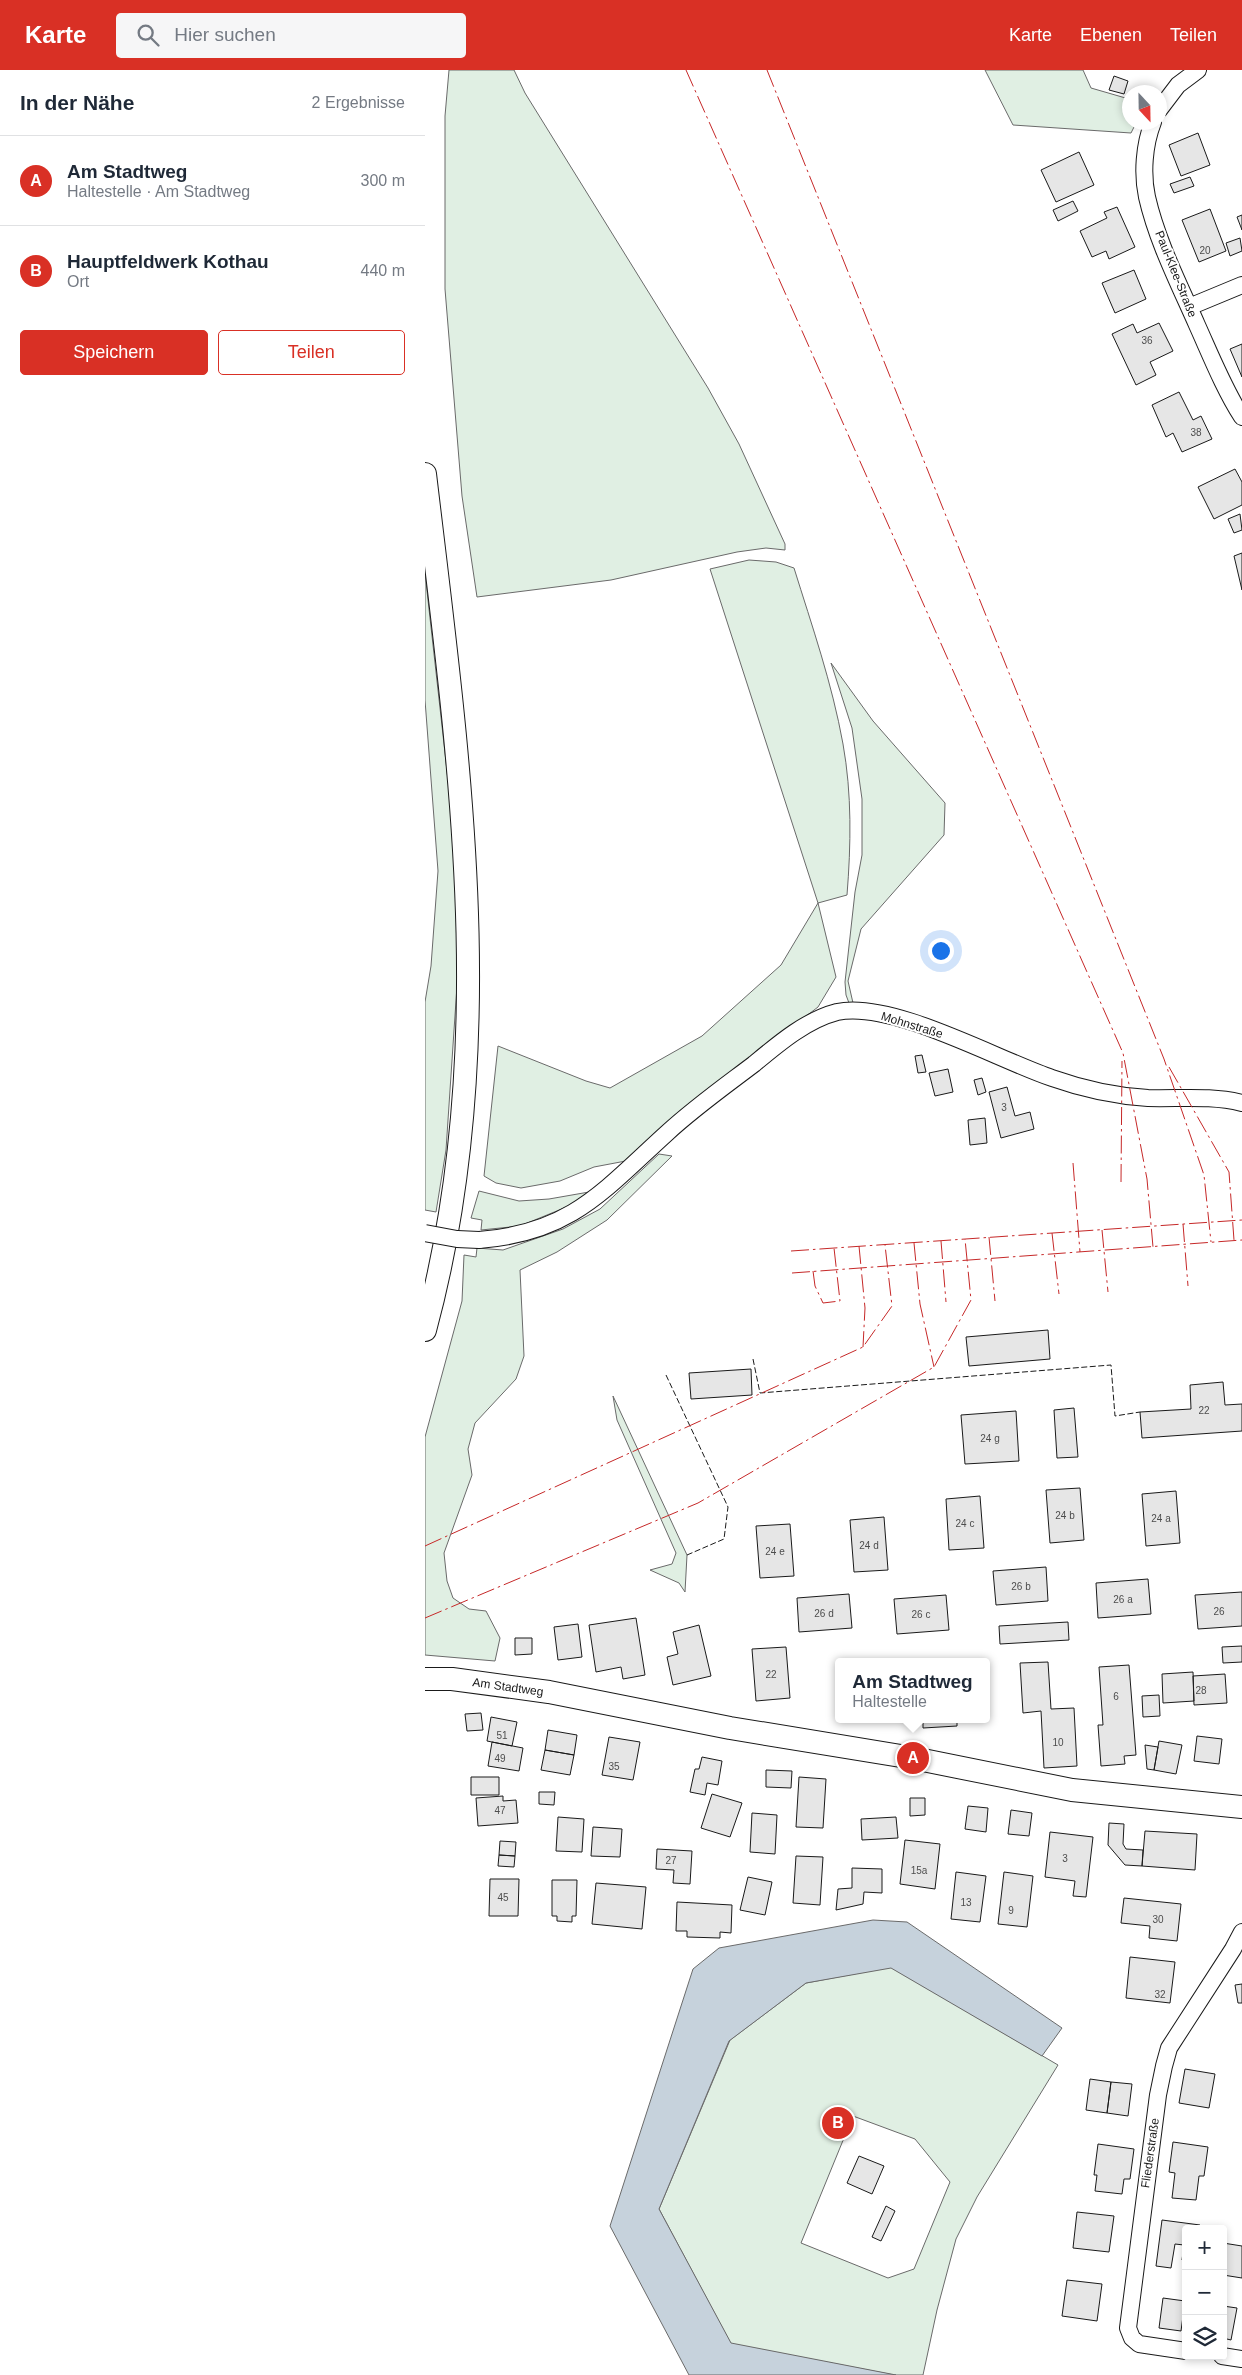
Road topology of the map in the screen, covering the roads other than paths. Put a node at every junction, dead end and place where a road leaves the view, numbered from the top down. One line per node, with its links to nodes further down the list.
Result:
1 (1198, 70): 2 (street)
2 (1167, 99)
3 (1150, 130): 5 (street, Paul-Klee-Straße)
4 (1242, 285): 5 (street)
5 (1189, 307): 6 (street, Paul-Klee-Straße)
6 (1242, 418)
7 (425, 474): 10 (main road)
8 (1242, 1103): 9 (street, Mohnstraße, bridge)
9 (425, 1233)
10 (425, 1330)
11 (425, 1679): 12 (main road, Am Stadtweg)
12 (1242, 1807)
13 (1242, 1932): 14 (street, Fliederstraße)
14 (1182, 2350)
15 (1227, 2357): 16 (street)
16 (1242, 2359)

